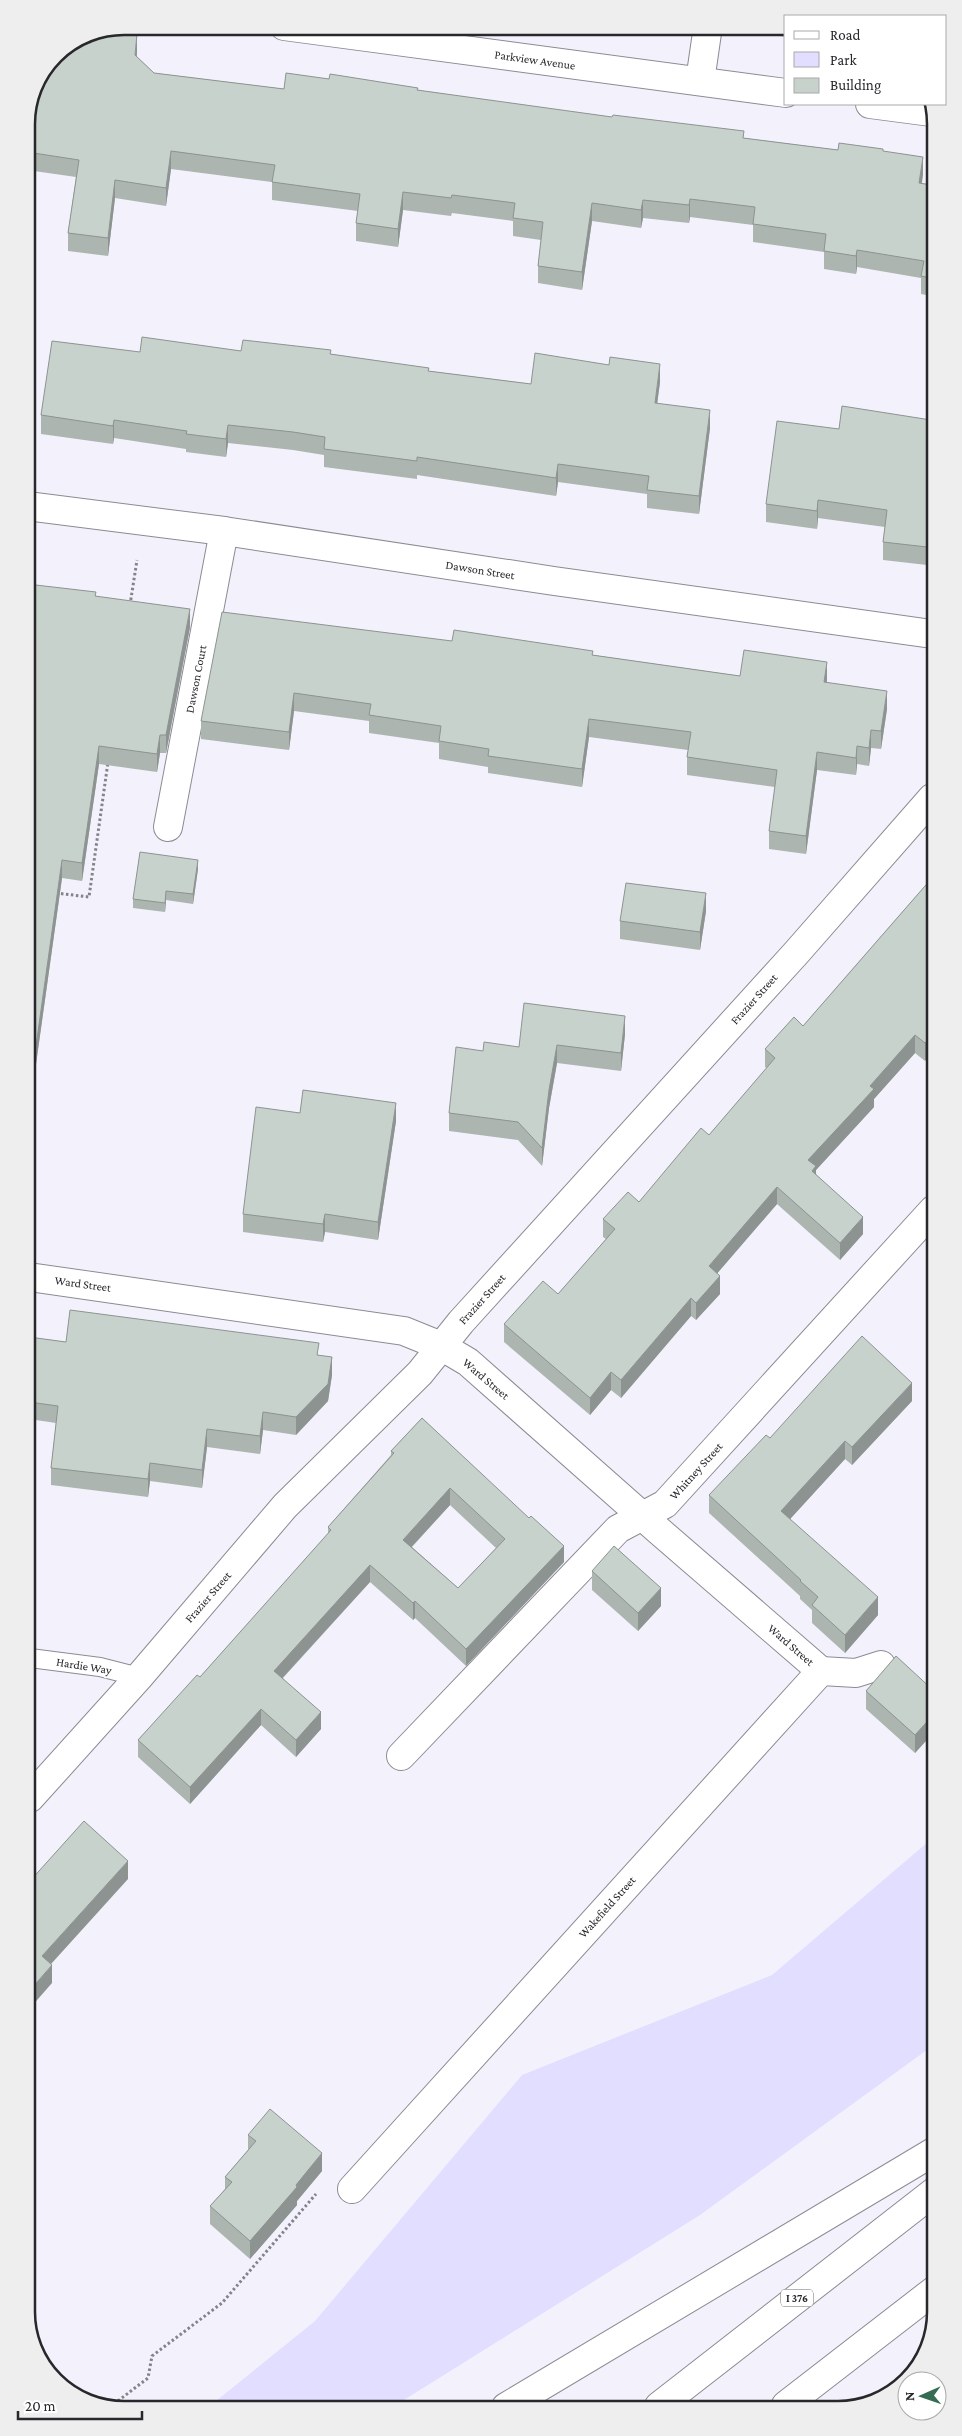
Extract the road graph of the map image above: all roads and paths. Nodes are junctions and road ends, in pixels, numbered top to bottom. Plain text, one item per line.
1 (352, 35) edge
2 (707, 35) edge
3 (700, 81) junction
4 (784, 94) edge
5 (886, 105) edge
6 (926, 111) edge
7 (35, 507) edge
8 (224, 531) junction
9 (137, 560) dead end
10 (130, 608) edge
11 (927, 633) edge
12 (109, 752) edge
13 (927, 804) edge
14 (168, 827) dead end
15 (54, 893) edge
16 (927, 1217) edge
17 (35, 1277) edge
18 (442, 1346) junction
19 (643, 1516) junction
20 (35, 1659) edge
21 (881, 1666) dead end
22 (821, 1671) junction
23 (139, 1677) junction
24 (401, 1756) dead end
25 (35, 1792) edge
26 (927, 2157) edge
27 (352, 2189) dead end
28 (317, 2192) dead end
29 (927, 2197) edge
30 (927, 2296) edge
31 (118, 2401) edge
32 (516, 2401) edge
33 (665, 2401) edge
34 (791, 2401) edge

1 - 3 main road, Parkview Avenue
2 - 3 main road
3 - 4 main road, Parkview Avenue
5 - 6 main road
7 - 8 main road, Dawson Street
8 - 11 main road, Dawson Street
8 - 14 main road, Dawson Court
9 - 10 path
12 - 15 path
13 - 18 main road, Frazier Street
16 - 19 main road, Whitney Street
17 - 18 main road, Ward Street
18 - 19 main road, Ward Street
18 - 23 main road, Frazier Street
19 - 22 main road, Ward Street
19 - 24 main road, Whitney Street
20 - 23 lane, Hardie Way
21 - 22 main road
22 - 27 main road, Wakefield Street
23 - 25 main road, Frazier Street
26 - 32 main road
28 - 31 path
29 - 33 main road, I 376
30 - 34 main road

